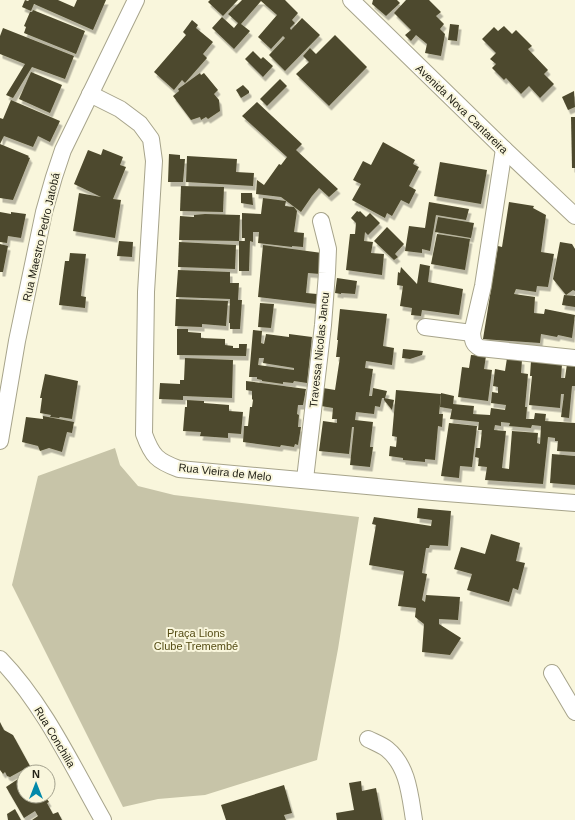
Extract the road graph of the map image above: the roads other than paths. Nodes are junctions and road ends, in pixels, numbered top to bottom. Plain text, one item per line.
1 (136, 0) edge
2 (351, 0) edge
3 (90, 94) junction
4 (504, 149) junction
5 (558, 201) junction
6 (575, 201) edge
7 (575, 216) edge
8 (321, 221) dead end
9 (425, 327) dead end
10 (472, 334) junction
11 (575, 358) edge
12 (0, 441) edge
13 (305, 479) junction
14 (575, 503) edge
15 (0, 659) edge
16 (552, 673) dead end
17 (575, 712) edge
18 (368, 739) dead end
19 (103, 820) edge
20 (414, 820) edge

1 - 3 street, Rua Maestro Pedro Jatobá
2 - 4 street, Avenida Nova Cantareira
3 - 12 street, Rua Maestro Pedro Jatobá
3 - 13 street, Rua Vieira de Melo
4 - 5 street, Avenida Nova Cantareira
4 - 10 street
5 - 6 street
5 - 7 street, Avenida Nova Cantareira
8 - 13 street, Travessa Nicolas Jancu
9 - 10 street
10 - 11 street
13 - 14 street, Rua Vieira de Melo
15 - 19 street, Rua Conchilia
16 - 17 street
18 - 20 street

